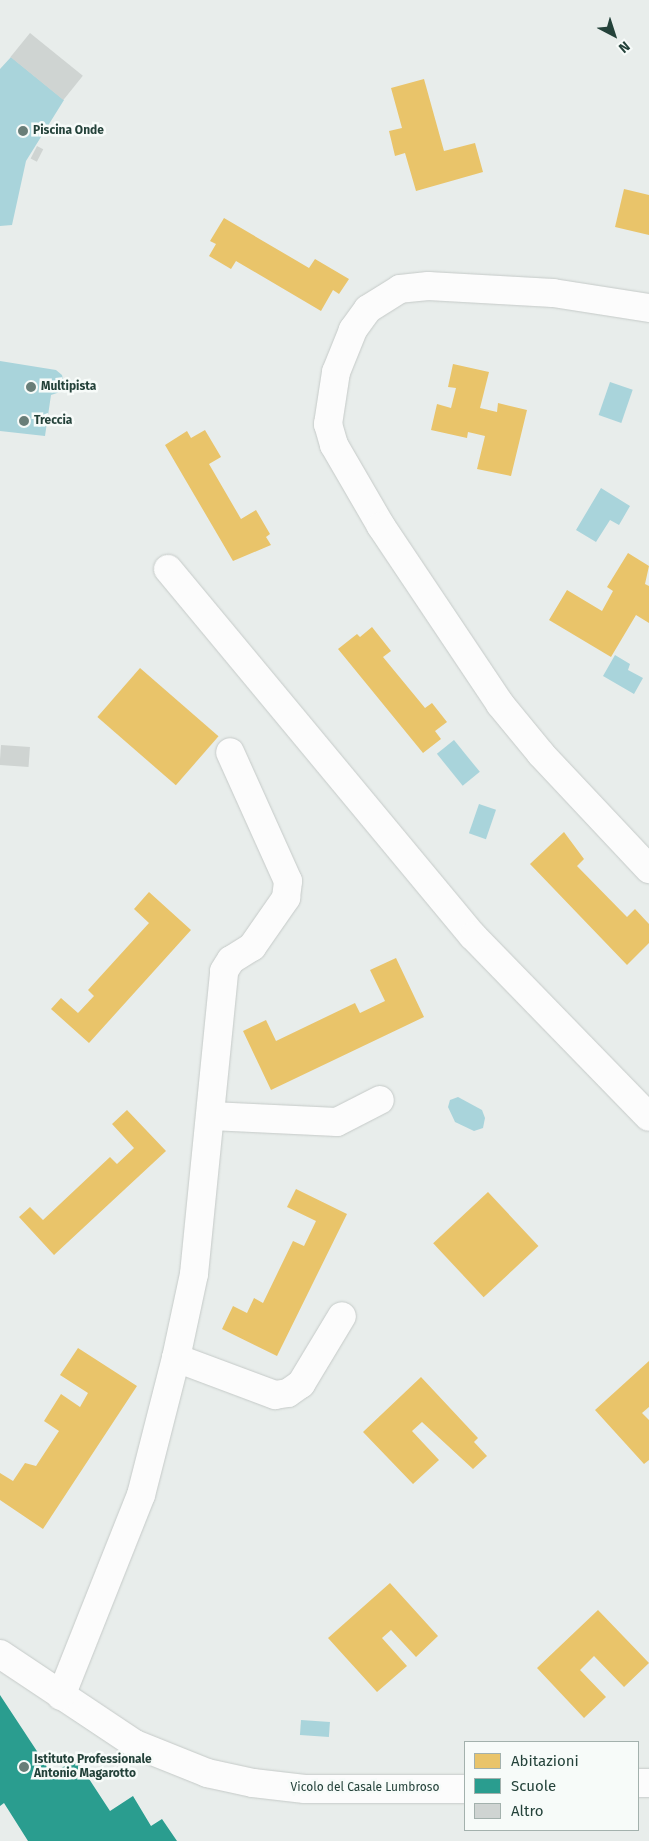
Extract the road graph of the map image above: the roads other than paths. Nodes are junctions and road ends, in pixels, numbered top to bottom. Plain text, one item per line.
1 (649, 308) edge
2 (168, 569) dead end
3 (230, 752) dead end
4 (649, 869) edge
5 (380, 1100) dead end
6 (211, 1116) junction
7 (649, 1117) edge
8 (342, 1316) dead end
9 (176, 1358) junction
10 (0, 1654) edge
11 (61, 1696) junction
12 (464, 1789) edge

1 - 4 street
2 - 7 street
3 - 6 street
5 - 6 street
6 - 9 street
8 - 9 street
9 - 11 street
10 - 11 street, Vicolo del Casale Lumbroso
11 - 12 street, Vicolo del Casale Lumbroso

